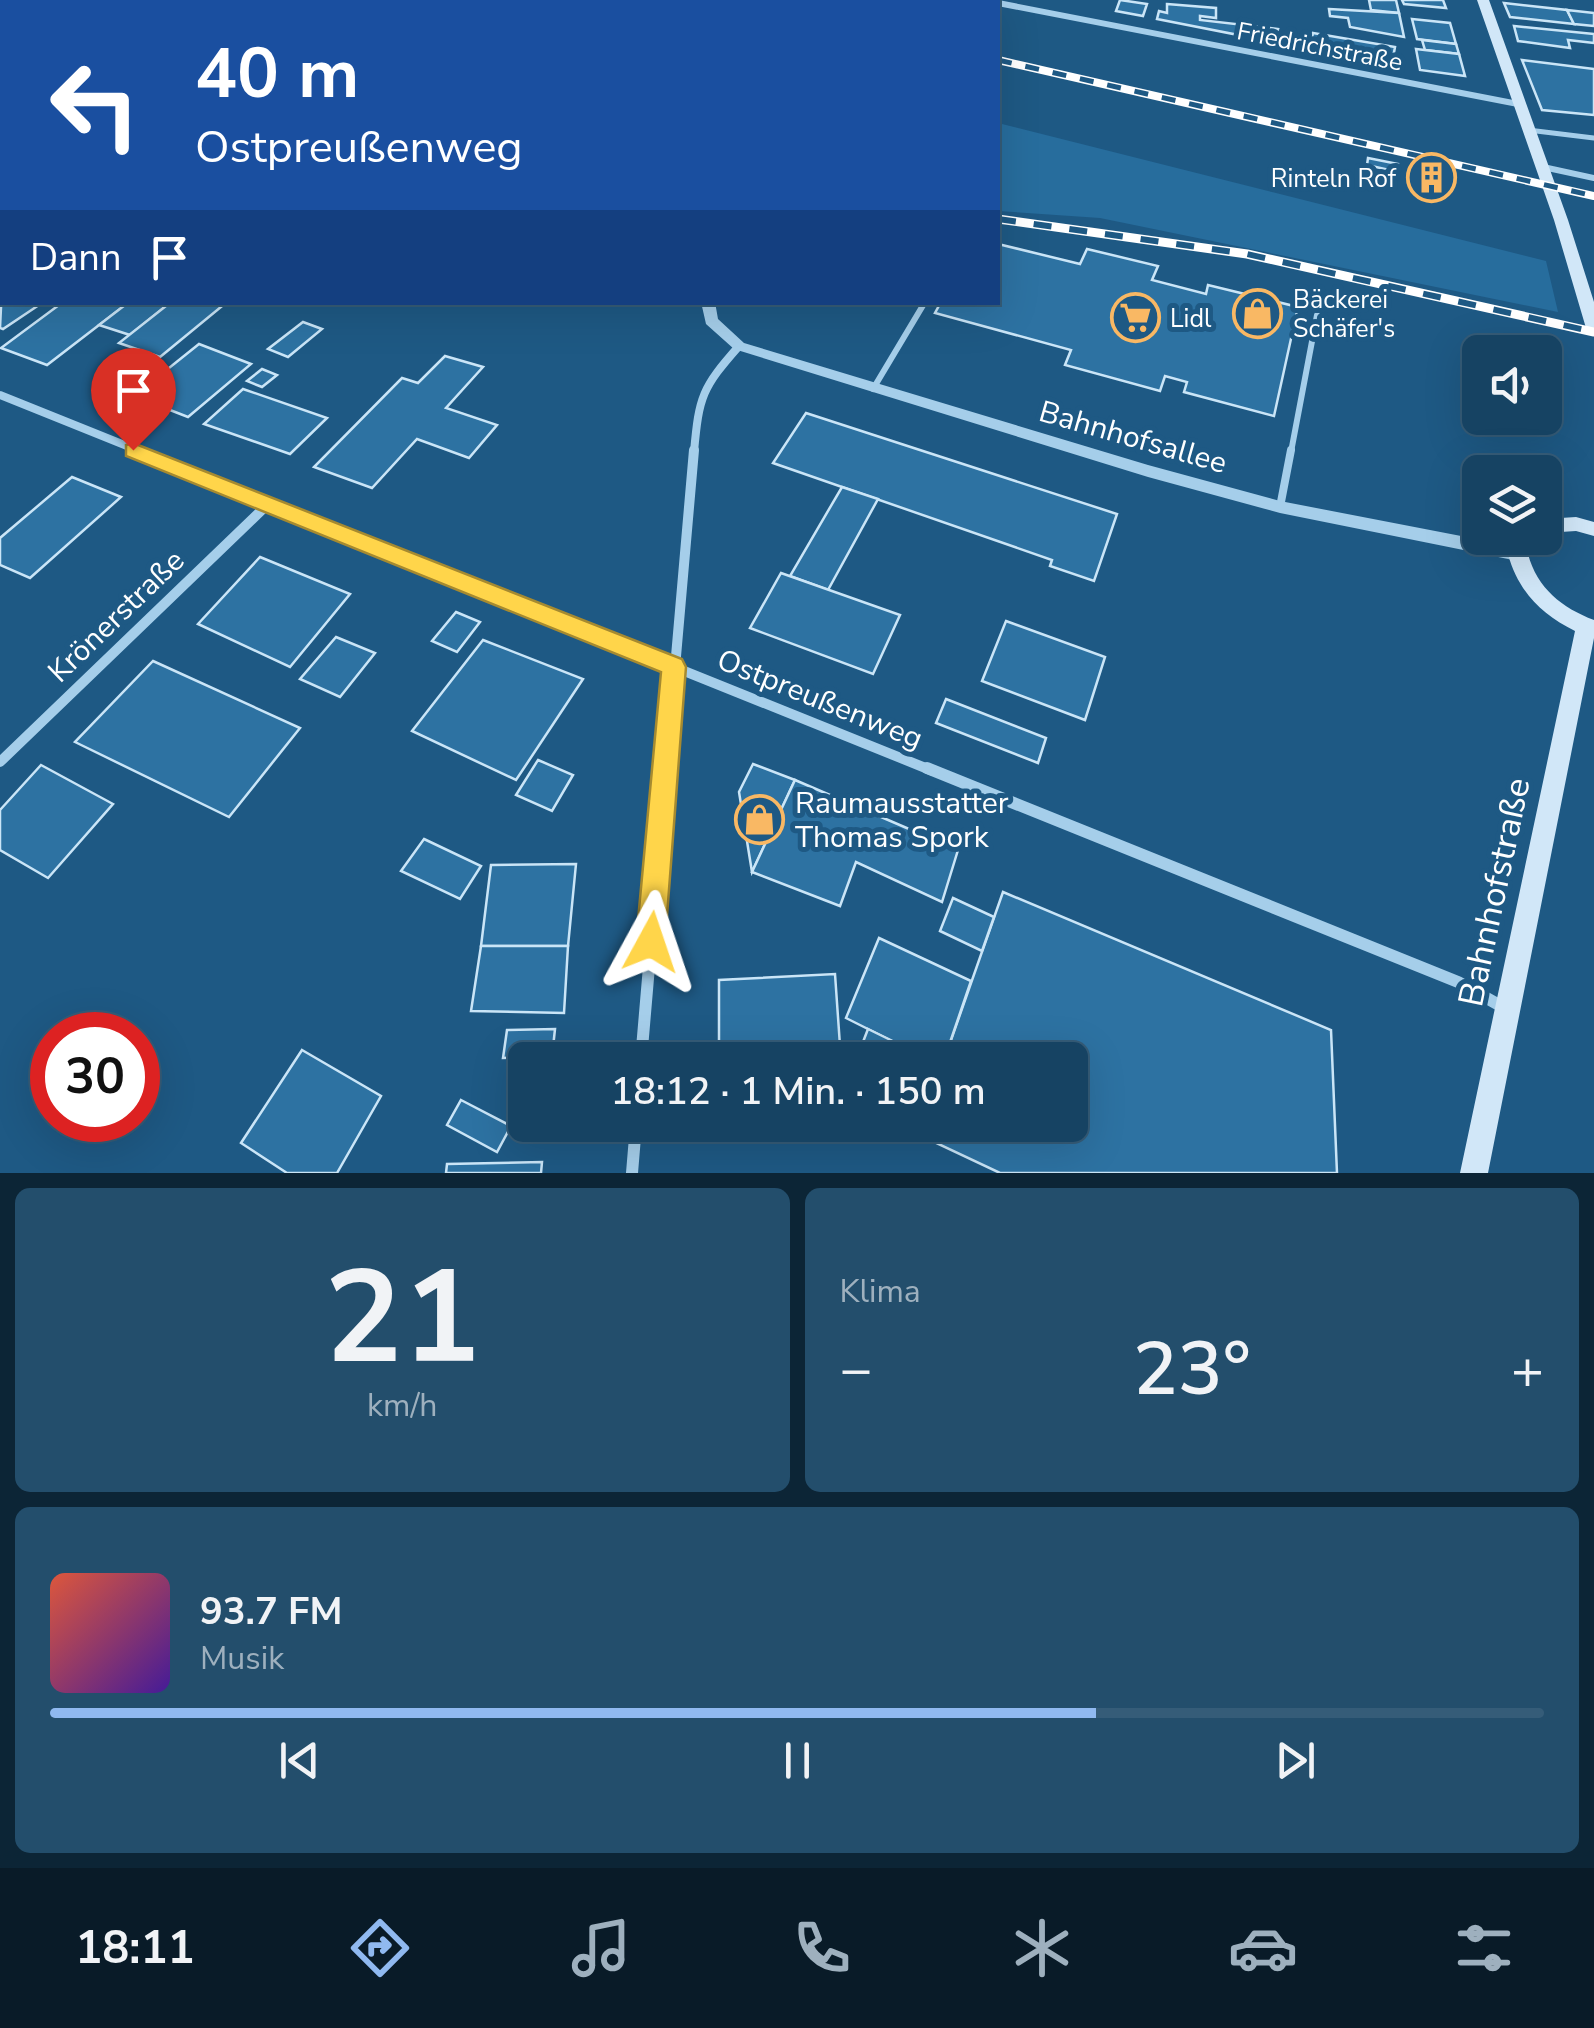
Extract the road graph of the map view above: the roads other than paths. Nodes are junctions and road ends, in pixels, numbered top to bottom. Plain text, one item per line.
1 (1483, 0) edge
2 (1000, 4) edge
3 (1518, 104) junction
4 (1528, 130) junction
5 (1594, 138) edge
6 (1543, 167) junction
7 (1594, 178) edge
8 (708, 305) edge
9 (923, 305) edge
10 (1317, 315) dead end
11 (1594, 328) edge
12 (739, 346) junction
13 (873, 390) junction
14 (0, 395) edge
15 (266, 506) junction
16 (1280, 507) junction
17 (1562, 525) edge
18 (1594, 529) edge
19 (1462, 536) edge
20 (1521, 555) edge
21 (1590, 627) edge
22 (674, 667) junction
23 (0, 762) edge
24 (1508, 1010) junction
25 (643, 1042) edge
26 (635, 1142) edge
27 (632, 1173) edge
28 (1474, 1173) edge

1 - 3 main road
2 - 3 street, Friedrichstraße
3 - 4 main road
4 - 5 lane
4 - 6 main road
6 - 7 street
6 - 11 main road
8 - 12 street
9 - 13 lane
10 - 16 lane
12 - 13 street, Bahnhofsallee
12 - 22 street
13 - 16 street, Bahnhofsallee
14 - 15 street, Ostpreußenweg
15 - 22 street, Ostpreußenweg
15 - 23 street, Krönerstraße
16 - 19 street, Bahnhofsallee
17 - 18 main road
20 - 21 main road
21 - 24 main road, Bahnhofstraße
22 - 24 street, Ostpreußenweg
22 - 25 street
24 - 28 main road, Bahnhofstraße
26 - 27 street

